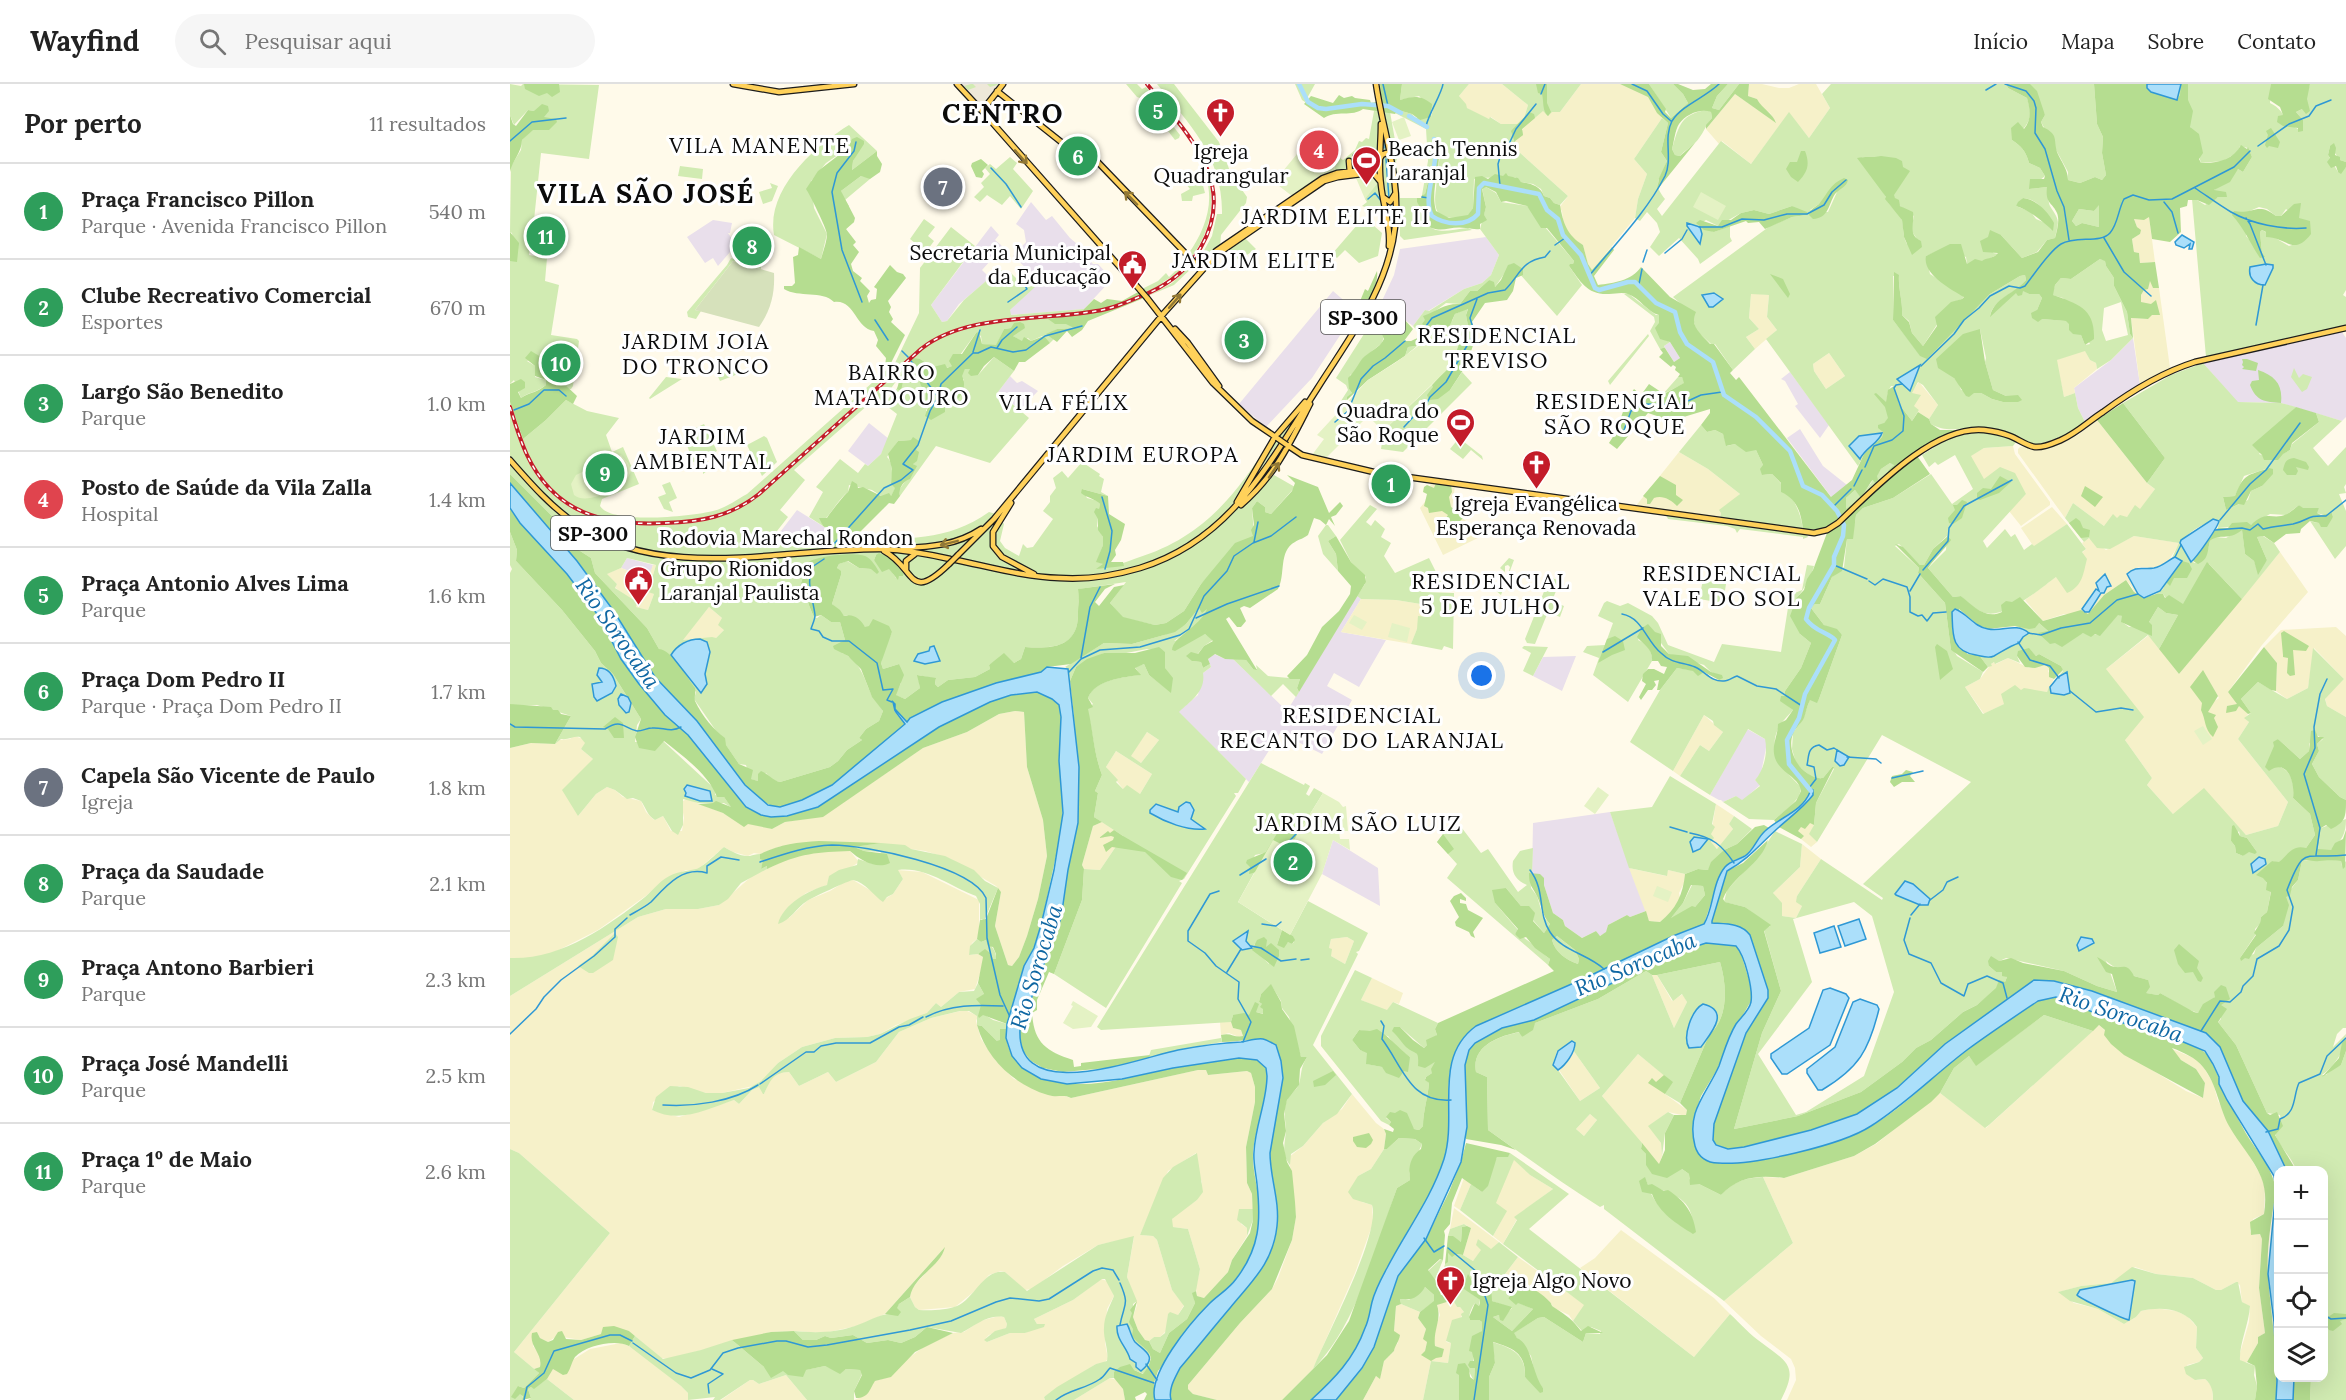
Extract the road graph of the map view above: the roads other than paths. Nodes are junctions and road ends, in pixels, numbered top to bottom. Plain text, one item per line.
1 (733, 84) edge
2 (854, 84) edge
3 (957, 84) edge
4 (1003, 84) edge
5 (1376, 84) edge
6 (997, 91) junction
7 (982, 110) junction
8 (1381, 114) junction
9 (1356, 156) dead end
10 (1390, 156) junction
11 (1379, 162) junction
12 (1369, 169) junction
13 (1348, 173) junction
14 (1380, 182) junction
15 (1395, 193) junction
16 (1383, 197) junction
17 (1387, 261) junction
18 (1198, 267) junction
19 (1164, 318) junction
20 (2346, 328) edge
21 (1319, 385) junction
22 (1276, 438) junction
23 (1288, 446) junction
24 (510, 460) edge
25 (1022, 486) junction
26 (999, 514) junction
27 (1225, 518) junction
28 (882, 549) junction
29 (919, 553) junction
30 (957, 557) junction
31 (949, 561) junction
32 (906, 572) junction
33 (1042, 577) junction

1 - 2 main road
3 - 7 main road
4 - 6 main road
5 - 8 main road, SP-300
6 - 7 main road
18 -> 6 main road, bridge
7 -> 19 main road, bridge
8 - 10 main road, SP-300
8 - 11 main road, SP-300
9 - 12 main road
10 - 11 main road
10 - 15 main road, SP-300
11 - 12 main road
11 - 14 main road, SP-300
12 - 13 main road
13 - 14 main road
13 - 18 main road
14 - 16 main road, SP-300
15 - 16 main road
15 - 17 main road, SP-300
16 - 17 main road, SP-300
17 - 21 main road, SP-300
19 -> 18 main road
19 - 22 main road
19 - 25 main road
20 - 23 main road
21 - 22 main road
21 - 23 main road
21 - 27 main road, SP-300
22 - 23 main road, bridge
22 - 27 main road
27 -> 23 main road
24 - 28 main road, Rodovia Marechal Rondon / SP-300
25 - 26 main road
25 - 33 main road
26 -> 28 main road
26 - 30 main road
27 - 33 main road, SP-300
28 - 29 main road, Rodovia Marechal Rondon / SP-300
28 - 32 main road
29 - 31 main road, Rodovia Marechal Rondon / SP-300
29 - 32 main road
30 - 31 main road, bridge
30 - 33 main road, SP-300
31 - 32 main road

